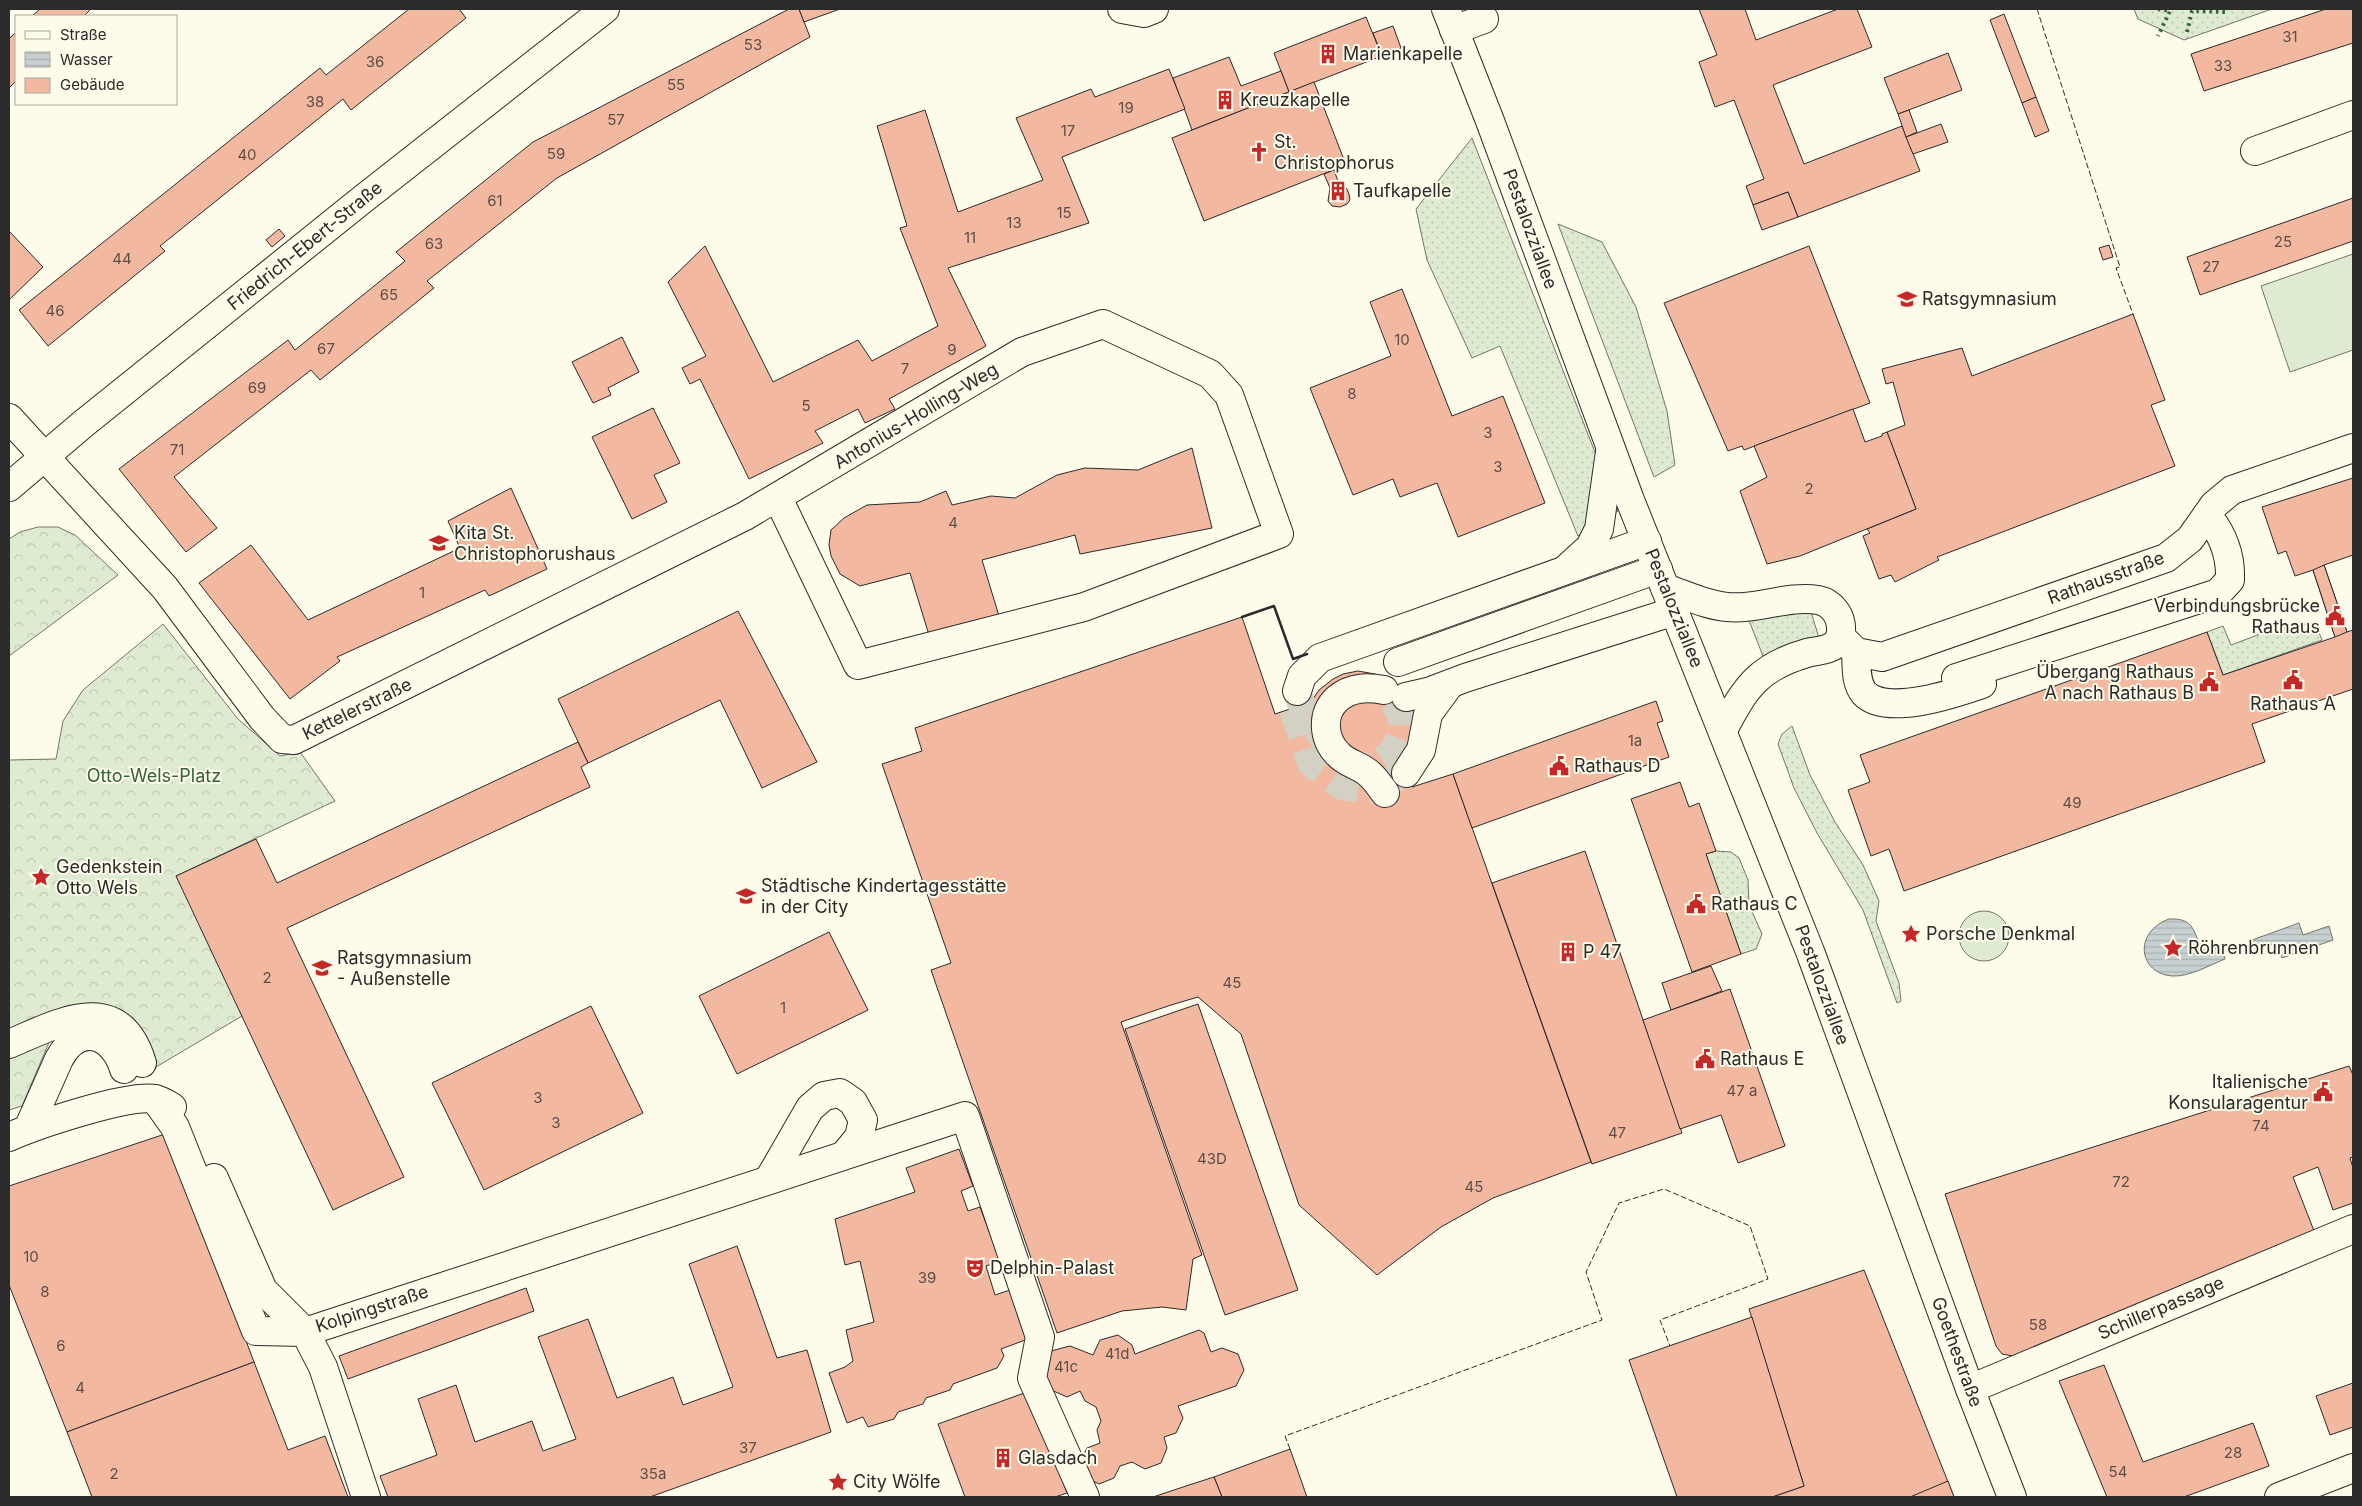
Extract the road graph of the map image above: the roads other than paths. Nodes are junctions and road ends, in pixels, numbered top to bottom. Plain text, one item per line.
1 (605, 9) edge
2 (1122, 9) edge
3 (1154, 9) edge
4 (1484, 19) dead end
5 (1450, 20) edge
6 (2353, 115) edge
7 (2255, 151) dead end
8 (9, 418) edge
9 (1611, 448) junction
10 (2353, 448) edge
11 (45, 456) junction
12 (9, 487) edge
13 (778, 498) junction
14 (2207, 515) junction
15 (735, 521) joint
16 (1647, 541) junction
17 (1564, 572) junction
18 (1666, 589) junction
19 (2111, 643) dead end
20 (1848, 645) junction
21 (1398, 662) dead end
22 (1956, 678) dead end
23 (1450, 684) junction
24 (1297, 691) dead end
25 (1723, 730) junction
26 (1406, 772) tunnel mouth
27 (1385, 793) dead end
28 (9, 1044) edge
29 (18, 1133) edge
30 (846, 1153) junction
31 (769, 1179) junction
32 (1904, 1206) joint
33 (2353, 1229) edge
34 (305, 1332) junction
35 (1970, 1389) junction
36 (2353, 1468) edge
37 (366, 1497) edge
38 (1085, 1497) edge
39 (2012, 1497) edge
40 (2279, 1497) edge

1 - 11 street, Friedrich-Ebert-Straße
2 - 3 street
4 - 5 street
5 - 9 street, Pestalozziallee
6 - 7 street
8 - 11 street, Kettelerstraße
9 - 16 street, Pestalozziallee
9 - 17 street
10 - 14 street, Rathausstraße
11 - 12 street, Friedrich-Ebert-Straße
11 - 15 street, Kettelerstraße
13 - 13 street, Antonius-Holling-Weg
13 - 15 street, Antonius-Holling-Weg
14 - 20 street, Rathausstraße
14 - 22 street
16 - 17 street
16 - 18 street, Pestalozziallee
17 - 24 street
18 - 20 street
18 - 21 street
18 - 23 street
18 - 25 street, Pestalozziallee
19 - 20 street
20 - 25 street
23 - 26 street
23 - 27 street
25 - 32 street, Pestalozziallee
28 - 29 street
29 - 34 street, Kolpingstraße
30 - 31 street, Kolpingstraße
30 - 31 street
30 - 38 street, Kolpingstraße
31 - 34 street, Kolpingstraße
32 - 35 street, Goethestraße
33 - 35 street, Schillerpassage
34 - 37 street
35 - 39 street, Goethestraße
36 - 40 street

